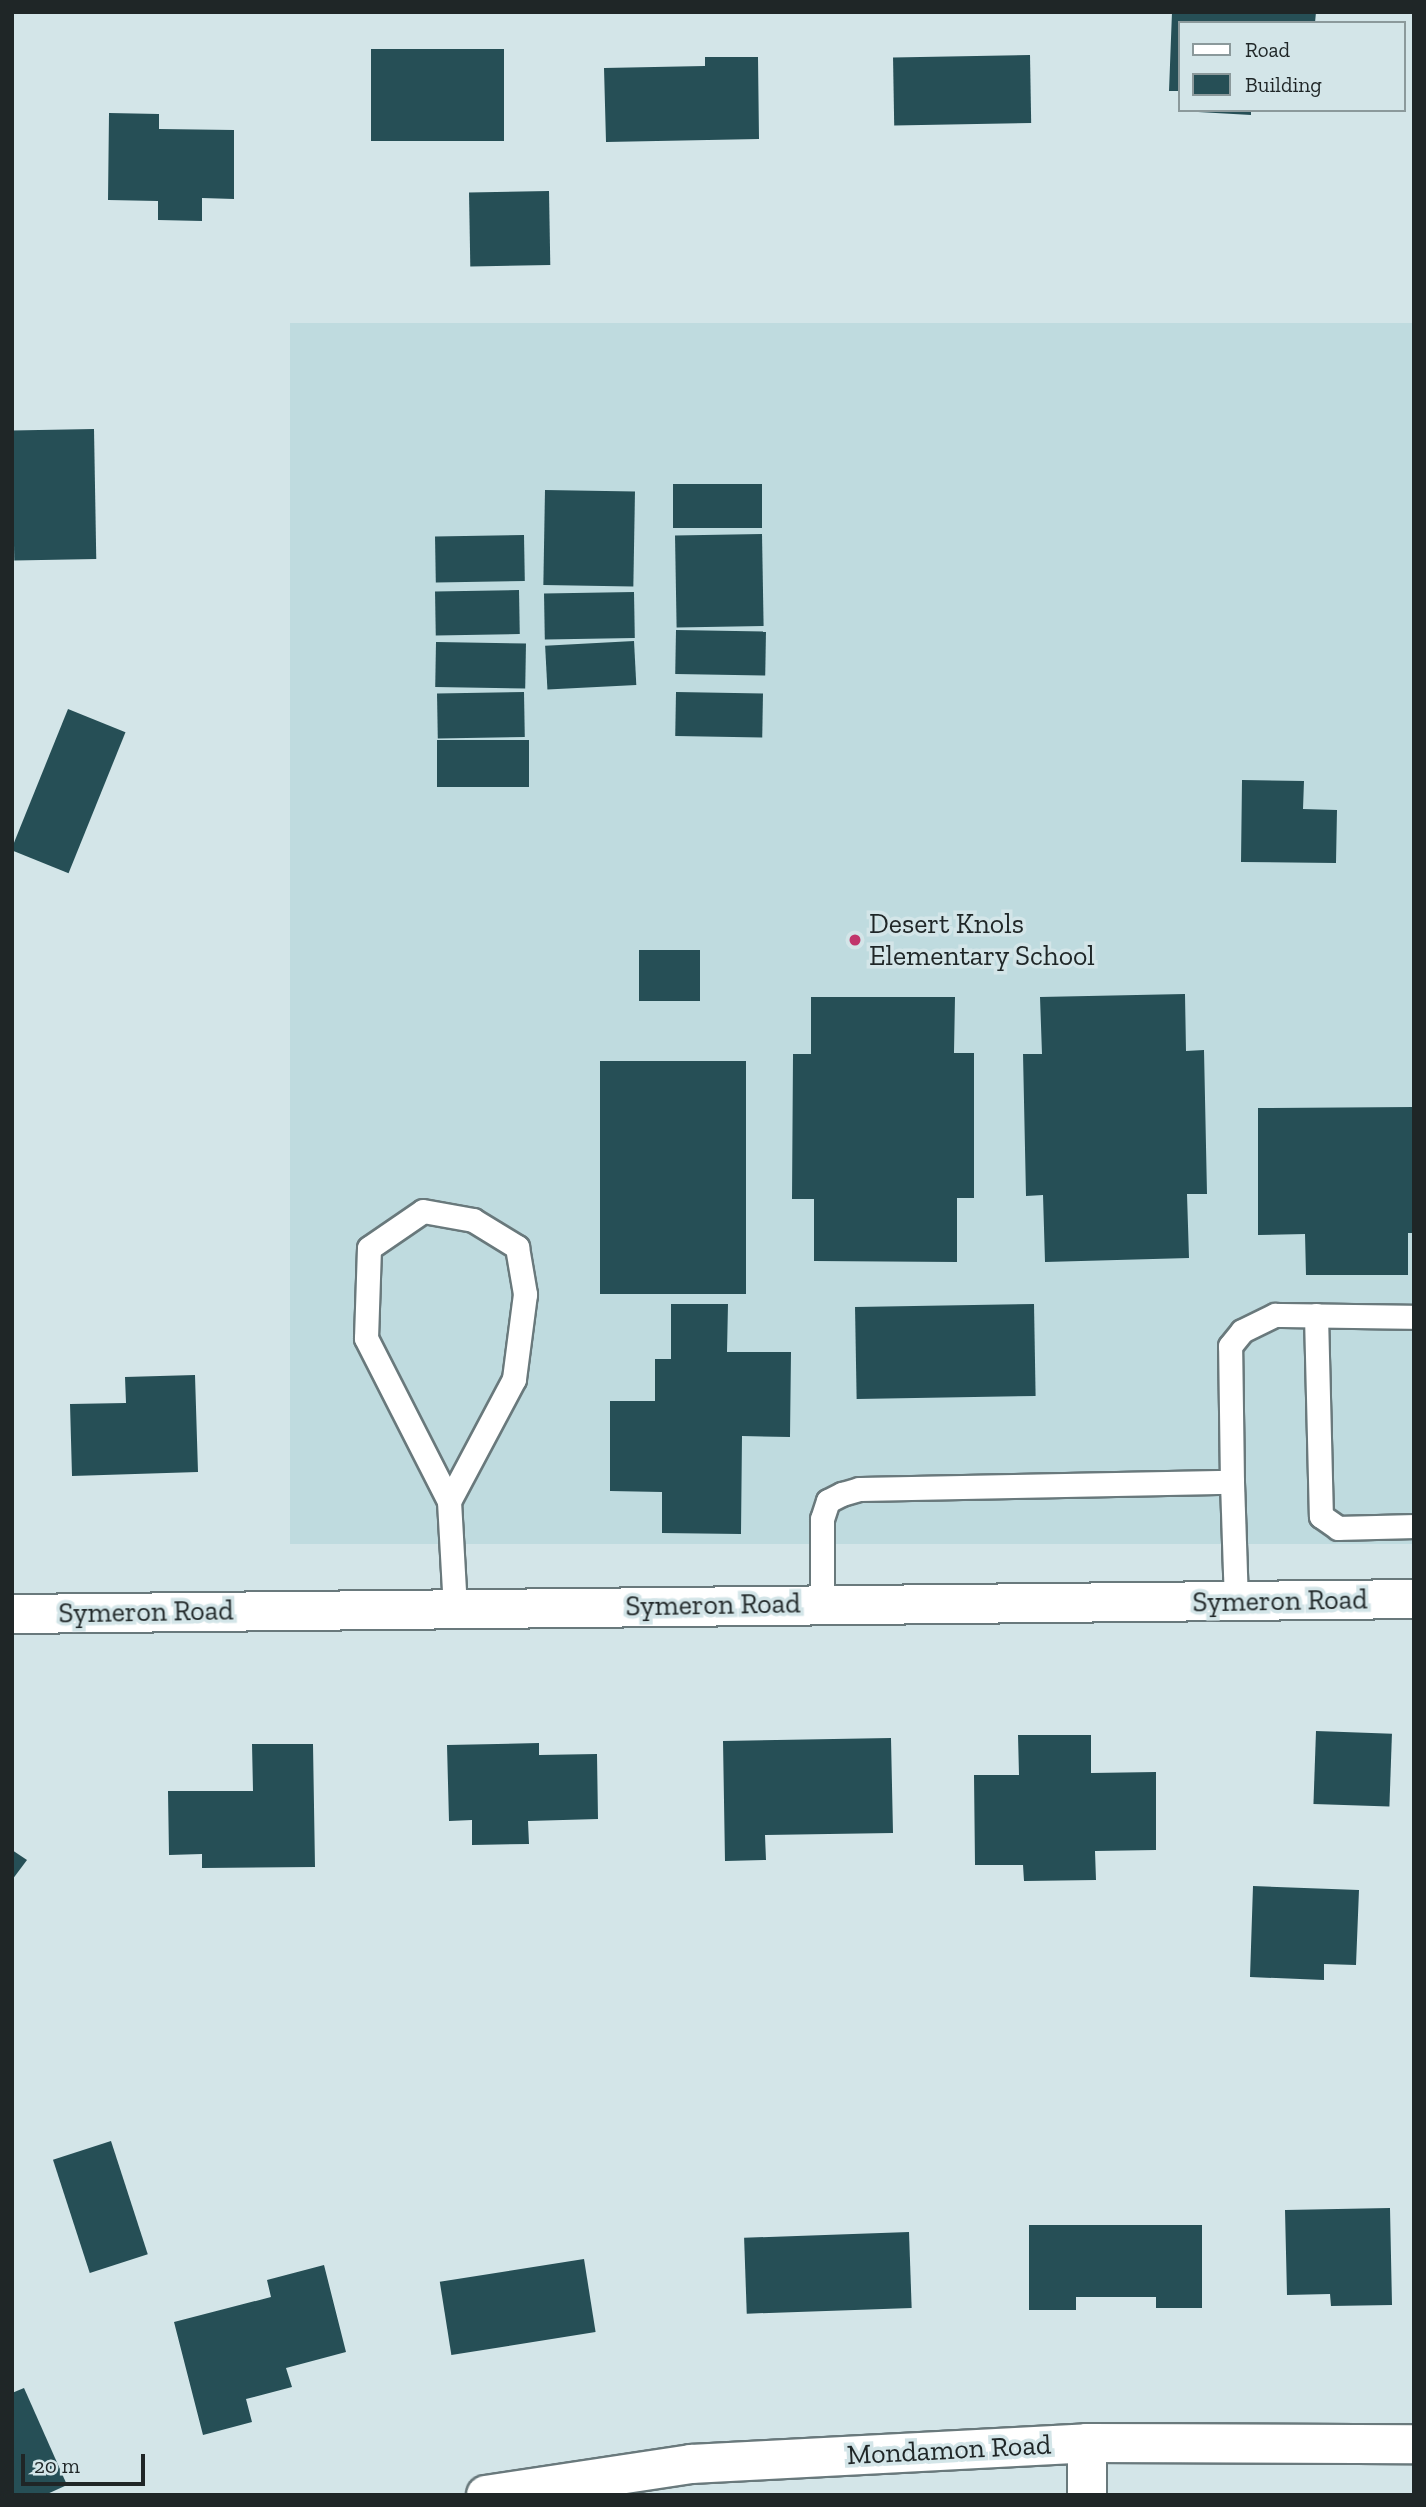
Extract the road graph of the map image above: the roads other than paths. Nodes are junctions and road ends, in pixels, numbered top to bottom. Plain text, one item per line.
1 (1316, 1315) junction
2 (1414, 1317) edge
3 (1232, 1482) junction
4 (449, 1501) junction
5 (1414, 1526) edge
6 (1414, 1599) edge
7 (1236, 1602) junction
8 (822, 1604) junction
9 (455, 1609) junction
10 (12, 1614) edge
11 (1087, 2443) junction
12 (1414, 2444) edge
13 (486, 2495) edge
14 (1087, 2495) edge

1 - 2 lane
1 - 3 lane
1 - 5 lane
3 - 7 lane
3 - 8 lane
4 - 4 lane
4 - 9 lane
6 - 7 street, Symeron Road
7 - 8 street, Symeron Road
8 - 9 street, Symeron Road
9 - 10 street, Symeron Road
11 - 12 street, Mondamon Road
11 - 13 street, Mondamon Road
11 - 14 street

